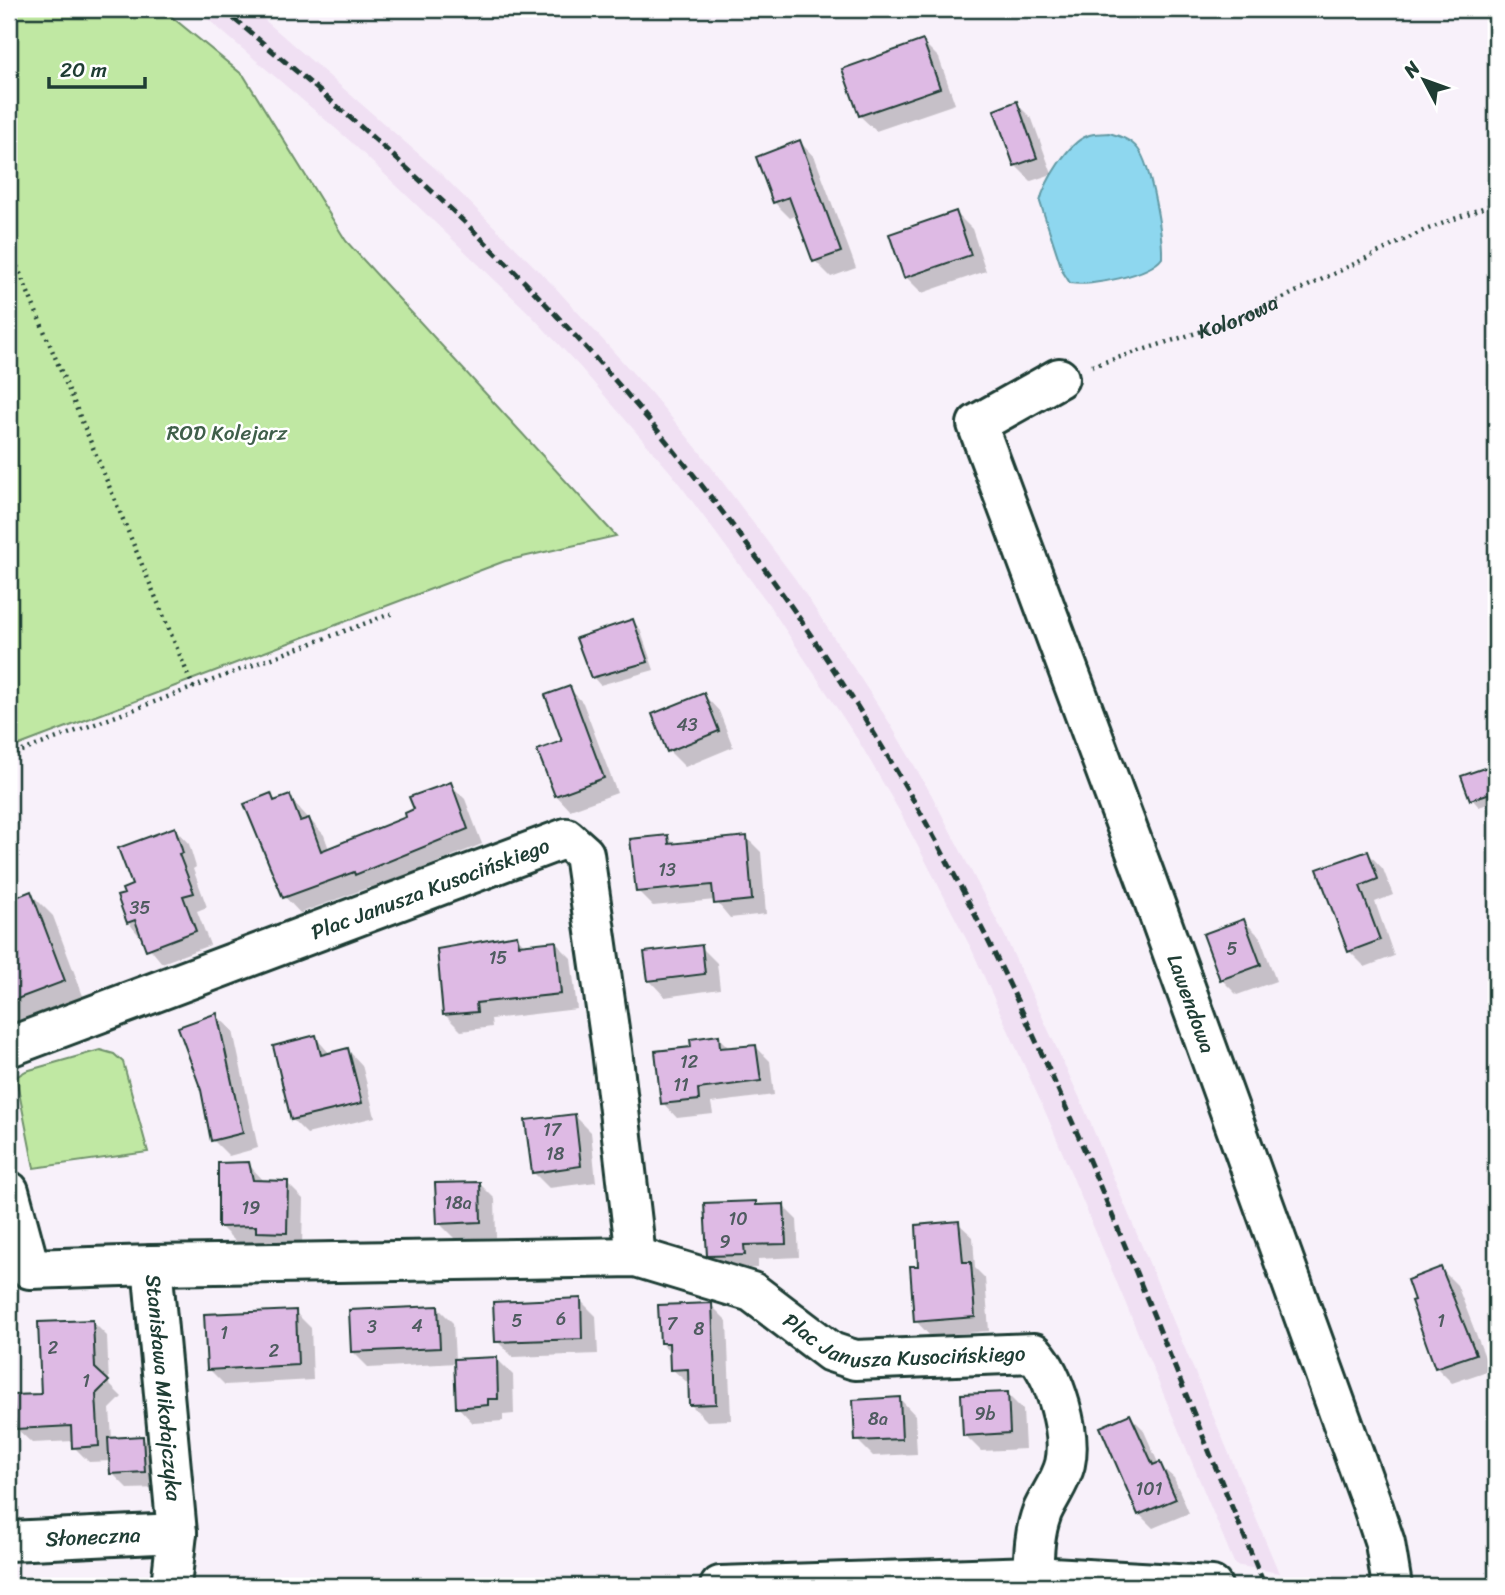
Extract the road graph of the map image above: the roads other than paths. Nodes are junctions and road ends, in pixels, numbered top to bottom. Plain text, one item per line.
1 (1059, 378) road end
2 (9, 1047) edge
3 (9, 1191) edge
4 (636, 1257) junction
5 (152, 1265) junction
6 (177, 1532) junction
7 (9, 1541) edge
8 (1033, 1581) edge
9 (171, 1586) edge
10 (720, 1586) edge
11 (1212, 1586) edge
12 (1392, 1586) edge

1 - 12 street, Lawendowa
2 - 4 street, Plac Janusza Kusocińskiego
3 - 5 street, Stanisława Mikołajczyka
4 - 5 street, Plac Janusza Kusocińskiego
4 - 8 street, Plac Janusza Kusocińskiego
5 - 6 street, Stanisława Mikołajczyka
6 - 7 street, Słoneczna
6 - 9 street, Stanisława Mikołajczyka
8 - 10 street
8 - 11 street

